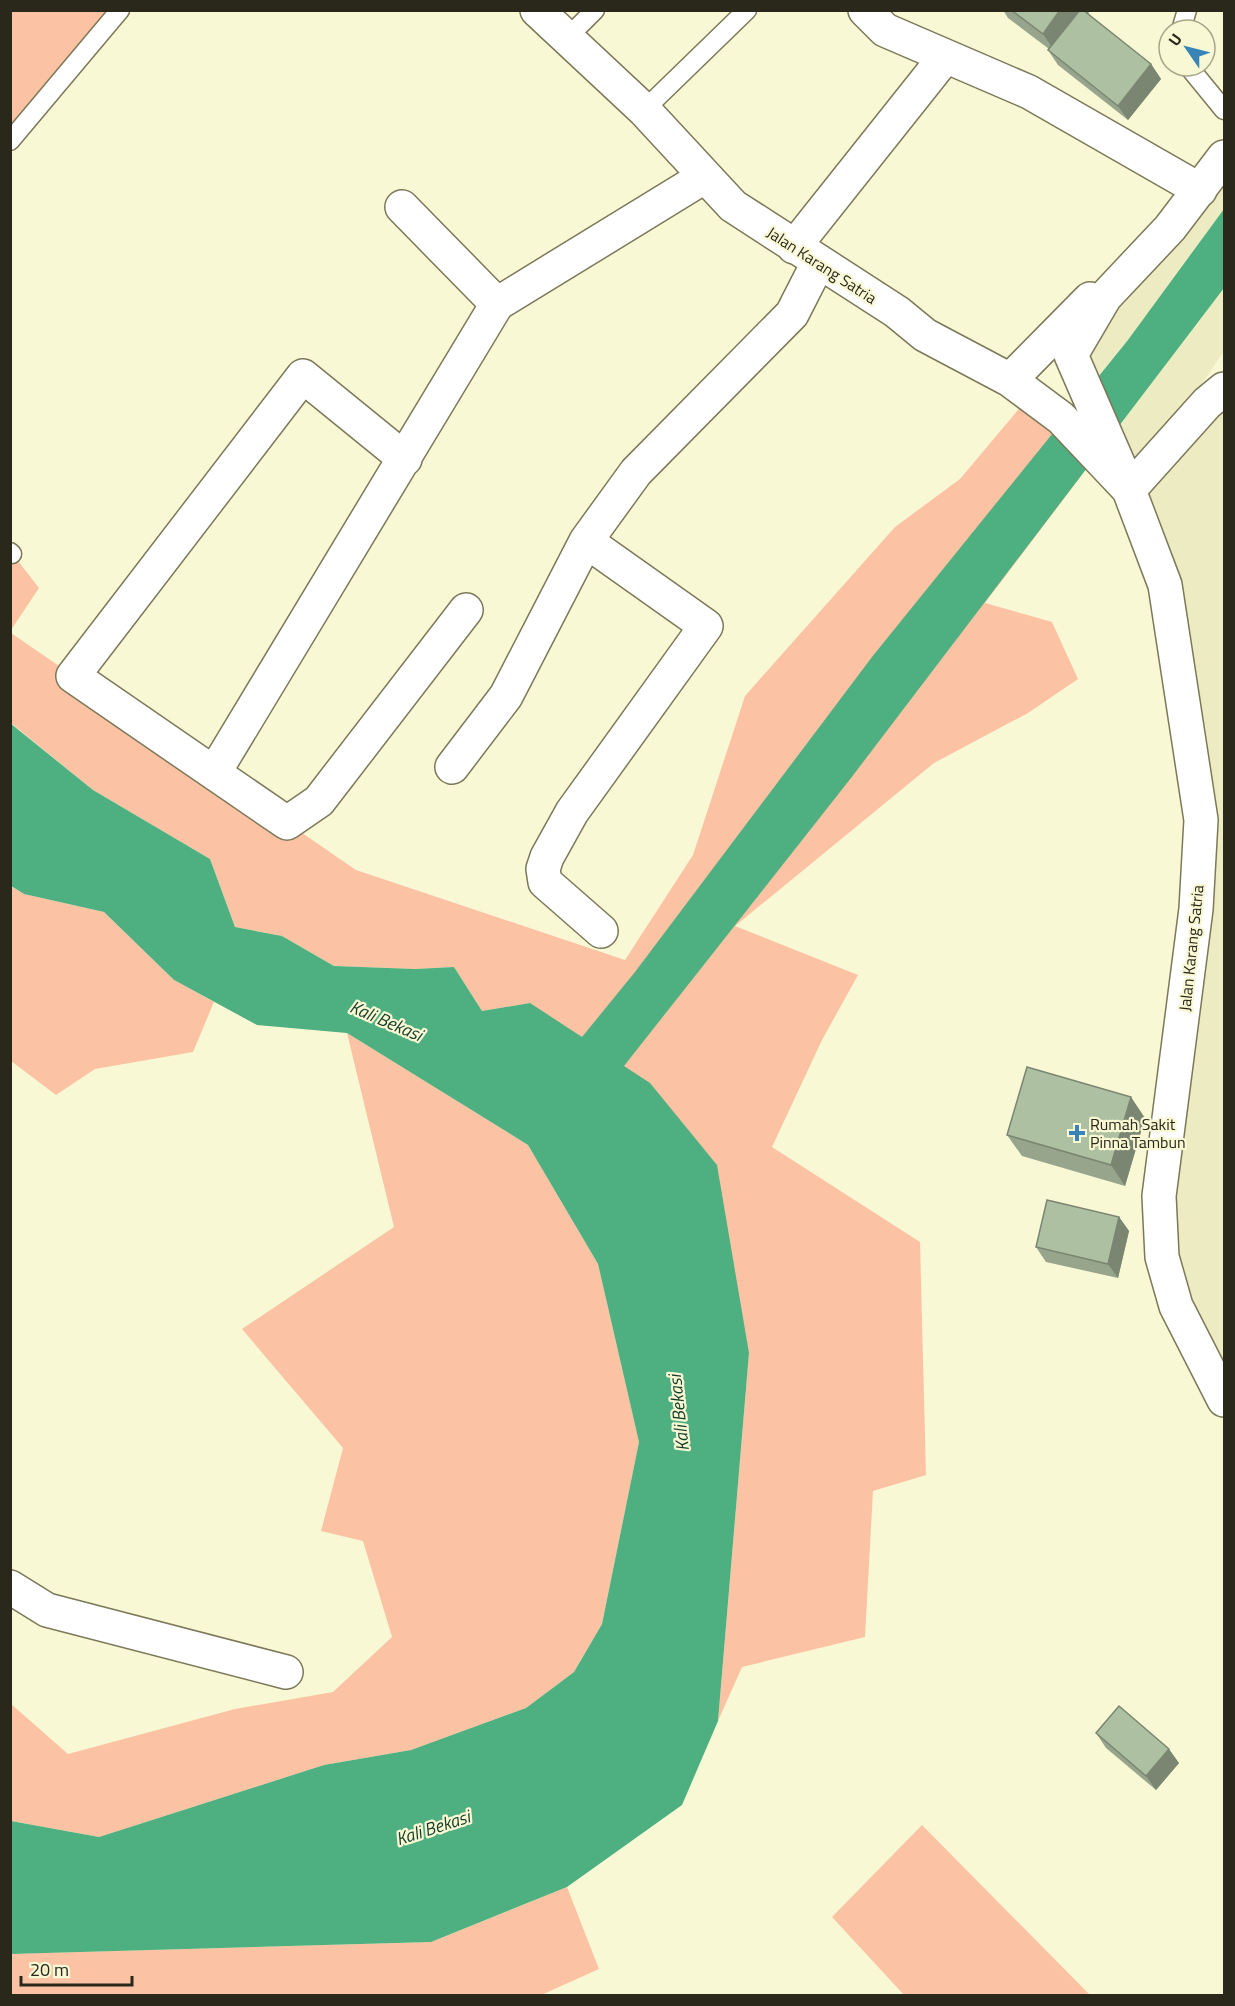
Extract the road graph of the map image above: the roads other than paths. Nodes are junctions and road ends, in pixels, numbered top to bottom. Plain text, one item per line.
1 (120, 10) edge
2 (537, 10) edge
3 (595, 10) edge
4 (747, 10) edge
5 (865, 10) edge
6 (568, 37) junction
7 (945, 57) junction
8 (1198, 78) edge
9 (644, 110) junction
10 (1224, 110) edge
11 (10, 141) edge
12 (1224, 157) edge
13 (705, 177) junction
14 (1200, 190) junction
15 (402, 207) dead end
16 (806, 255) junction
17 (497, 304) junction
18 (1010, 380) junction
19 (1224, 389) edge
20 (405, 459) junction
21 (1130, 490) junction
22 (586, 541) junction
23 (466, 610) dead end
24 (452, 767) dead end
25 (214, 773) junction
26 (601, 931) dead end
27 (1224, 1400) edge
28 (10, 1587) edge
29 (286, 1672) dead end

1 - 11 lane
2 - 6 street, Jalan Karang Satria
3 - 6 lane
4 - 9 lane
5 - 7 street
6 - 9 street, Jalan Karang Satria
7 - 14 street
7 - 16 street
8 - 10 lane
9 - 13 street, Jalan Karang Satria
12 - 14 street
13 - 16 street, Jalan Karang Satria
13 - 17 street
14 - 18 street
14 - 21 street
15 - 17 street
16 - 18 street, Jalan Karang Satria
16 - 22 street
17 - 20 street
18 - 21 street, Jalan Karang Satria
19 - 21 street
20 - 25 street
20 - 25 street
21 - 27 street, Jalan Karang Satria
22 - 24 street
22 - 26 street
23 - 25 street
28 - 29 street

